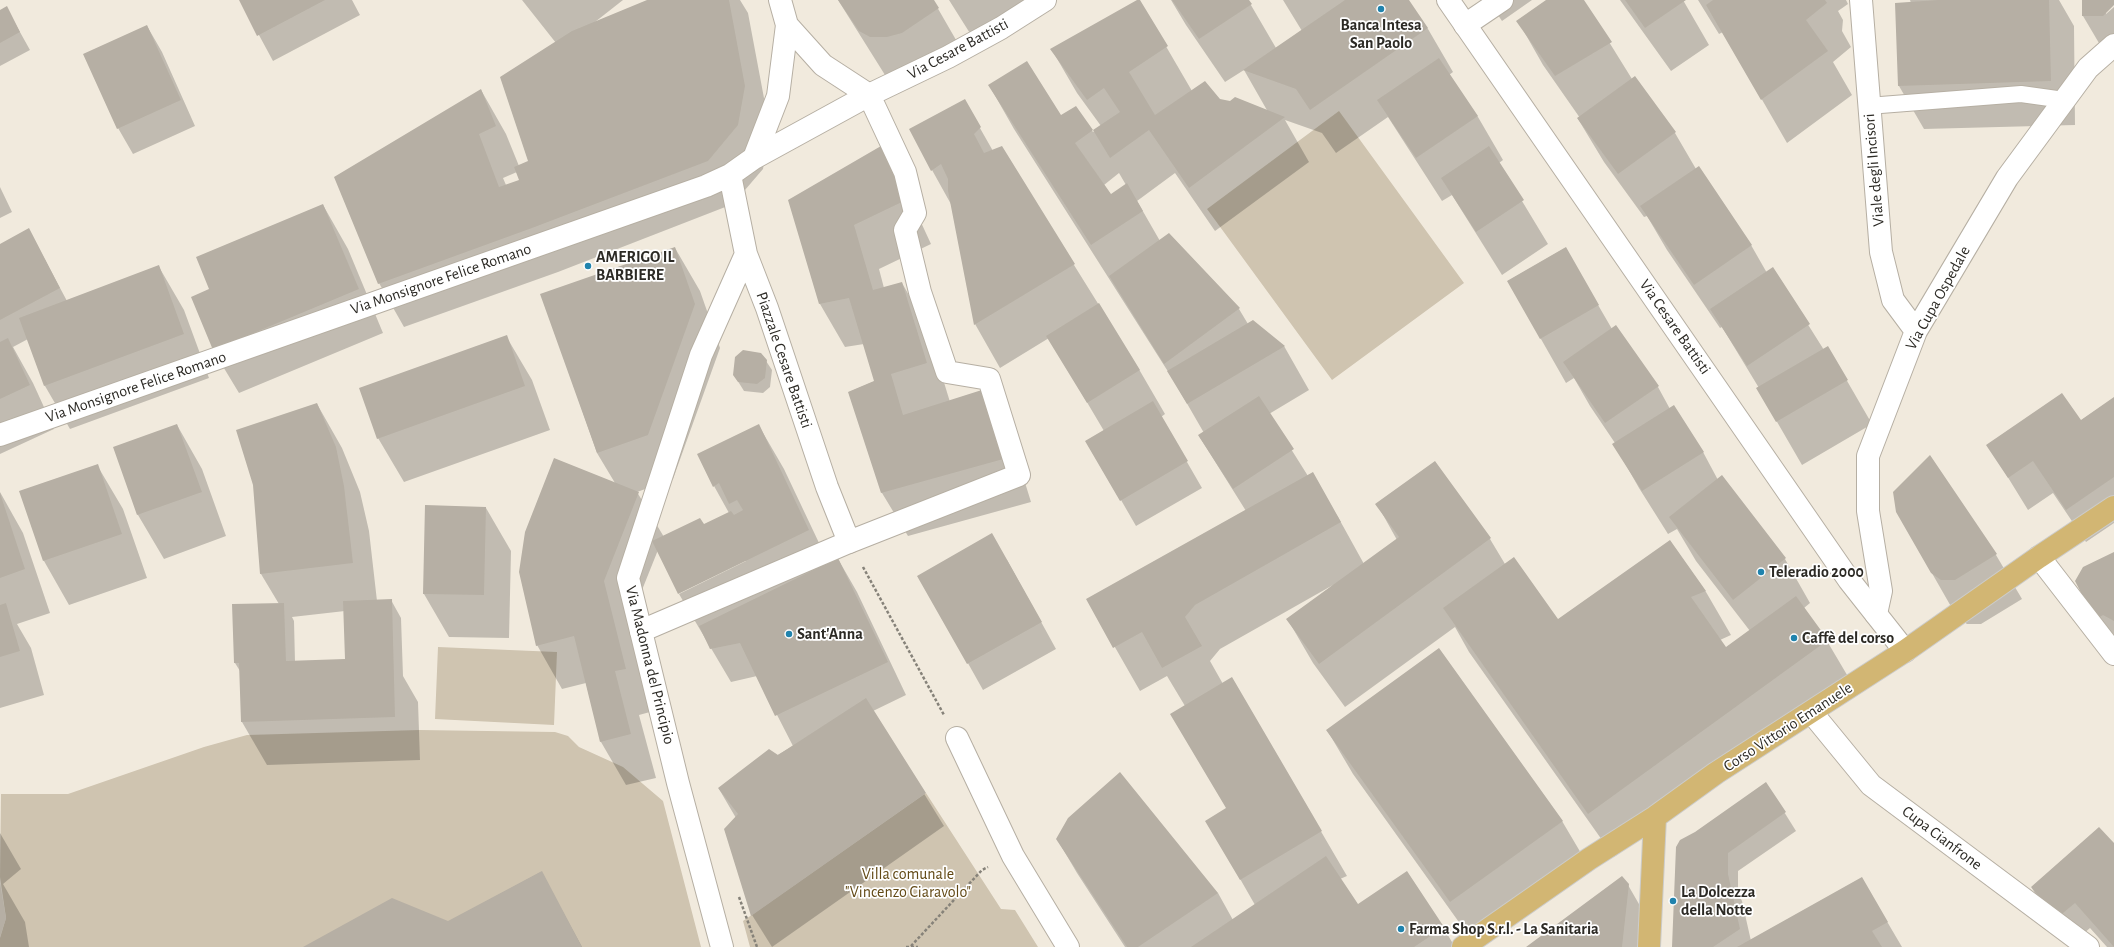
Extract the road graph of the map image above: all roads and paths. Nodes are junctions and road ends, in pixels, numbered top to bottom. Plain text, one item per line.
1 (780, 0) edge
2 (1044, 0) edge
3 (1448, 0) edge
4 (1502, 0) edge
5 (1860, 0) edge
6 (787, 25) junction
7 (1465, 25) junction
8 (2114, 46) edge
9 (869, 95) junction
10 (2064, 100) junction
11 (1868, 106) junction
12 (754, 158) junction
13 (730, 175) junction
14 (746, 254) junction
15 (1916, 332) junction
16 (0, 435) edge
17 (2114, 507) edge
18 (849, 542) junction
19 (2039, 557) junction
20 (1876, 614) junction
21 (642, 631) junction
22 (1905, 651) junction
23 (2114, 654) edge
24 (1812, 713) junction
25 (957, 738) joint
26 (1655, 817) junction
27 (1013, 856) junction
28 (747, 918) dead end
29 (911, 946) junction
30 (722, 947) edge
31 (757, 947) edge
32 (906, 947) edge
33 (918, 947) edge
34 (1068, 947) edge
35 (1463, 947) edge
36 (1649, 947) edge
37 (2088, 947) edge

1 - 6 street
2 - 9 street, Via Cesare Battisti
3 - 7 street, Via Cesare Battisti
4 - 7 street
5 - 11 street, Viale degli Incisori
6 - 9 street
6 - 12 street
7 - 20 street, Via Cesare Battisti
8 - 10 street, Via Cupa Ospedale
9 - 12 street, Via Monsignore Felice Romano
9 - 18 street
10 - 11 lane
10 - 15 street, Via Cupa Ospedale
11 - 15 street, Viale degli Incisori
12 - 13 street, Via Monsignore Felice Romano
13 - 14 street, Piazzale Cesare Battisti
13 - 16 street, Via Monsignore Felice Romano
14 - 18 street, Piazzale Cesare Battisti
14 - 21 street, Via Madonna del Principio
15 - 20 street, Via Cupa Ospedale
17 - 19 main road, Corso Vittorio Emanuele
18 - 21 street
18 - 25 path
19 - 22 main road, Corso Vittorio Emanuele
19 - 23 street
20 - 22 street, Via Cesare Battisti
21 - 30 street, Via Madonna del Principio
22 - 24 main road, Corso Vittorio Emanuele
24 - 26 main road, Corso Vittorio Emanuele
24 - 37 street, Cupa Cianfrone
25 - 27 street
26 - 35 main road, Corso Vittorio Emanuele
26 - 36 main road
27 - 29 path
27 - 34 street
28 - 31 path
29 - 32 path
29 - 33 path

